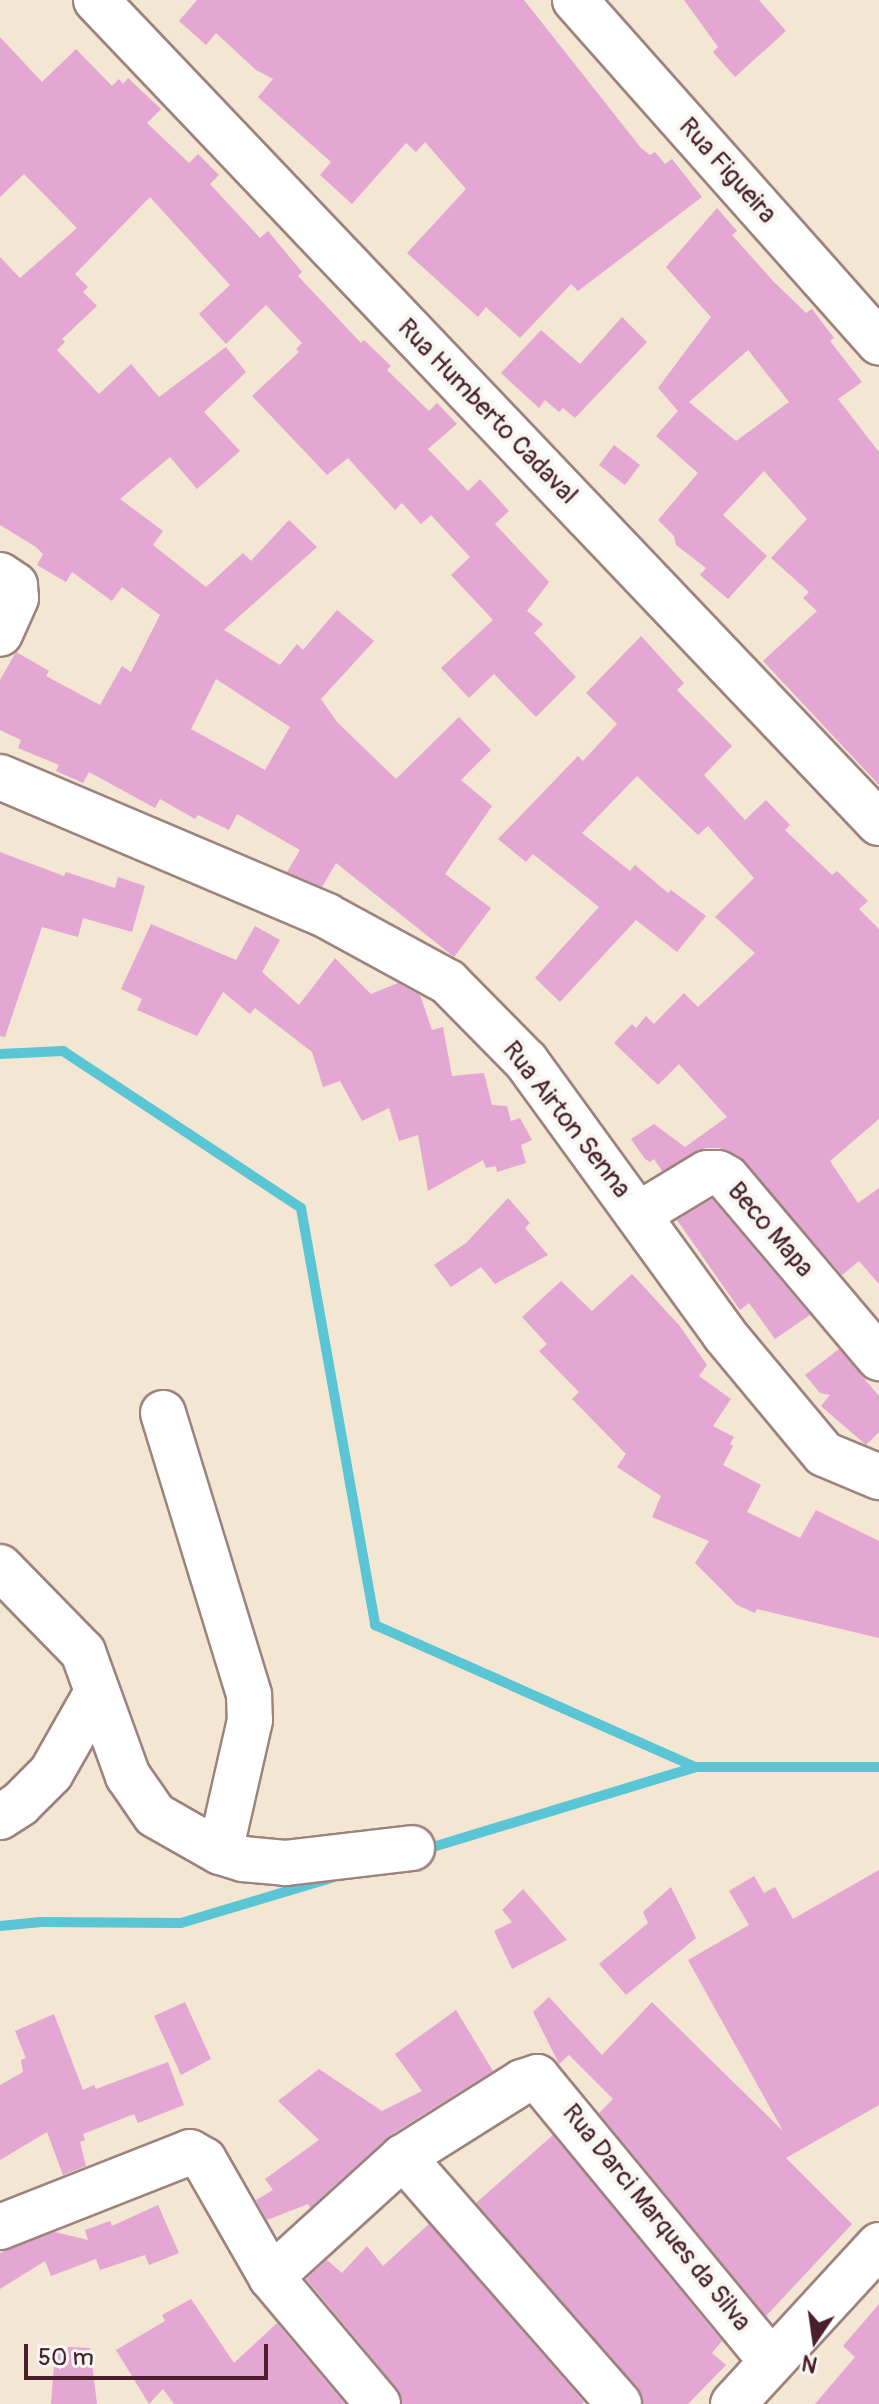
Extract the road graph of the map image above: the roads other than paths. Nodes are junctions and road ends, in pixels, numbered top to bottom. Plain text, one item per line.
1 (96, 0) edge
2 (575, 0) edge
3 (879, 342) edge
4 (0, 575) edge
5 (0, 634) edge
6 (0, 777) edge
7 (879, 823) edge
8 (639, 1214) junction
9 (879, 1358) edge
10 (163, 1413) dead end
11 (879, 1477) edge
12 (0, 1567) edge
13 (97, 1692) junction
14 (0, 1817) edge
15 (412, 1848) dead end
16 (220, 1852) junction
17 (403, 2157) junction
18 (0, 2227) edge
19 (879, 2245) edge
20 (271, 2277) junction
21 (772, 2362) junction
22 (378, 2404) edge
23 (619, 2404) edge
24 (733, 2404) edge

1 - 7 street, Rua Humberto Cadaval
2 - 3 street, Rua Figueira
4 - 5 street
6 - 8 street, Rua Airton Senna
8 - 9 street, Beco Mapa
8 - 11 street, Rua Airton Senna
10 - 16 street
12 - 13 street
13 - 14 street
13 - 16 street
15 - 16 street
17 - 20 street
17 - 21 street, Rua Darci Marques da Silva
17 - 23 street
18 - 20 street
19 - 21 street
20 - 22 street
21 - 24 street

